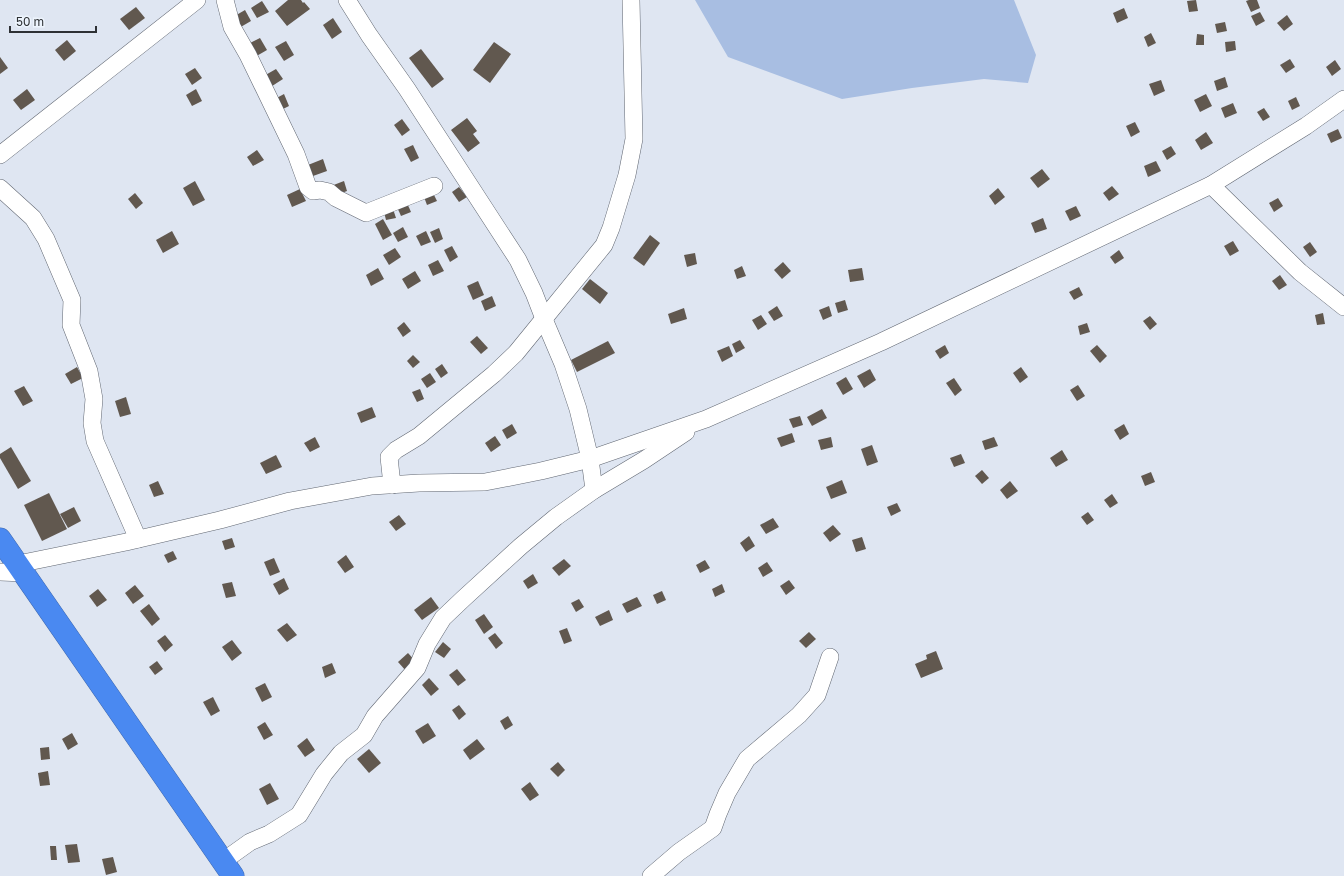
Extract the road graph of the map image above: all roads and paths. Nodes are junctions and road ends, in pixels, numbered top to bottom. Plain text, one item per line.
1 (197, 0) edge
2 (225, 0) edge
3 (347, 0) edge
4 (631, 0) edge
5 (1344, 99) edge
6 (0, 155) edge
7 (1210, 185) junction
8 (434, 186) dead end
9 (0, 188) edge
10 (1344, 307) edge
11 (544, 318) junction
12 (706, 419) junction
13 (590, 459) junction
14 (392, 485) junction
15 (594, 490) junction
16 (0, 539) edge
17 (138, 539) junction
18 (14, 570) edge
19 (830, 657) dead end
20 (227, 871) edge
21 (651, 876) edge

1 - 6 street
2 - 8 street
3 - 11 street
4 - 11 street
5 - 7 street
7 - 10 street
7 - 12 street
9 - 17 street
11 - 13 street
11 - 14 street
12 - 13 street
12 - 15 street
13 - 14 street
13 - 15 street
14 - 17 street
15 - 20 street
16 - 18 highway
17 - 18 street
18 - 20 highway
19 - 21 street

